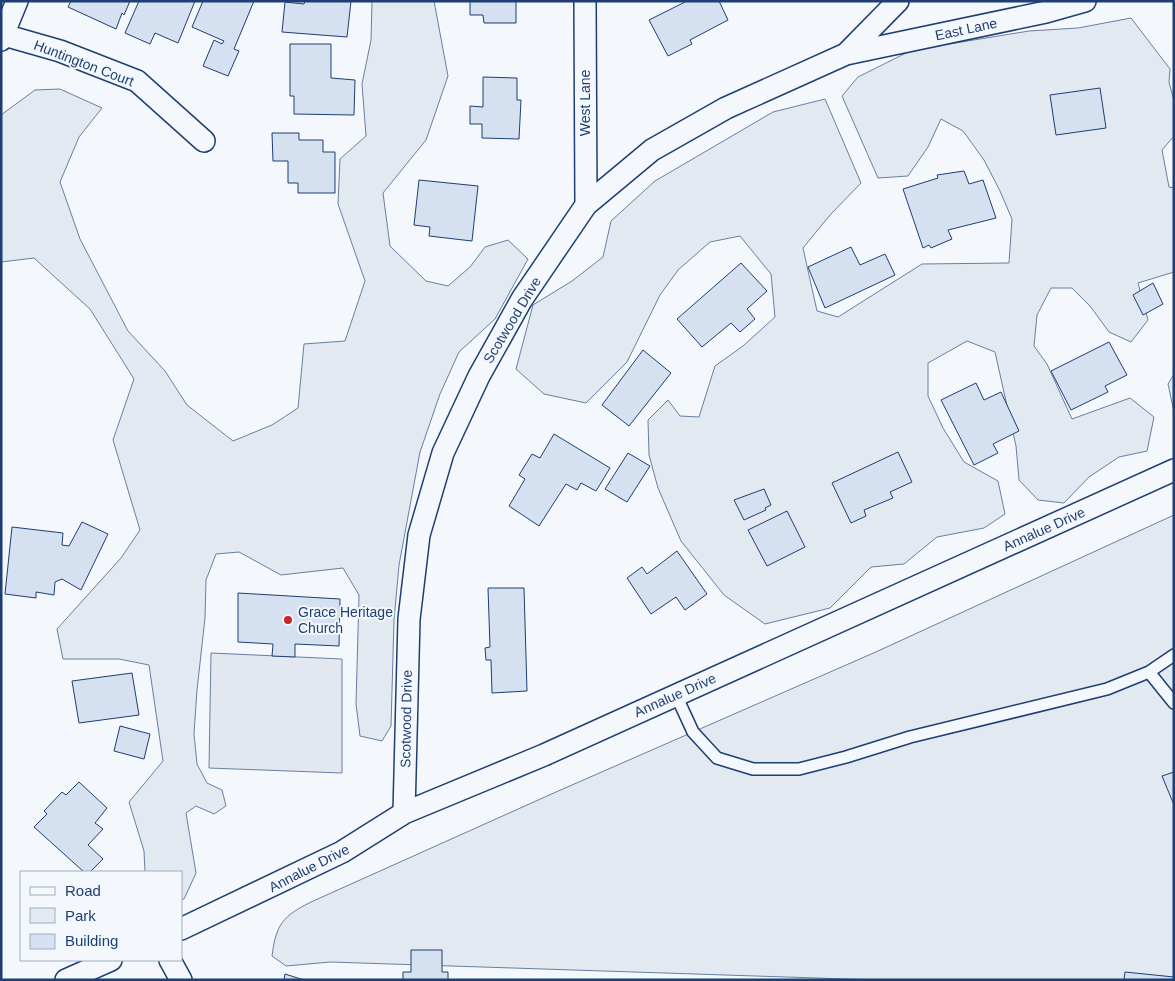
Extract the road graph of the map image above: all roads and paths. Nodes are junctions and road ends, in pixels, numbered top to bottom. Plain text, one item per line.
1 (17, 1) edge
2 (585, 1) edge
3 (898, 1) edge
4 (1085, 1) edge
5 (3, 38) edge
6 (846, 54) junction
7 (204, 141) dead end
8 (586, 205) junction
9 (1174, 470) edge
10 (1174, 656) edge
11 (1149, 672) junction
12 (676, 695) junction
13 (1174, 703) edge
14 (404, 813) junction
15 (182, 929) edge
16 (109, 961) edge
17 (170, 961) edge
18 (66, 980) edge
19 (180, 980) edge

1 - 5 street
2 - 8 street, West Lane
3 - 6 street, Scotwood Drive
4 - 6 street, East Lane
5 - 7 street, Huntington Court
6 - 8 street, Scotwood Drive
8 - 14 street, Scotwood Drive
9 - 12 street, Annalue Drive
10 - 11 lane
11 - 12 lane
11 - 13 lane
12 - 14 street, Annalue Drive
14 - 15 street, Annalue Drive
16 - 18 street
17 - 19 street

